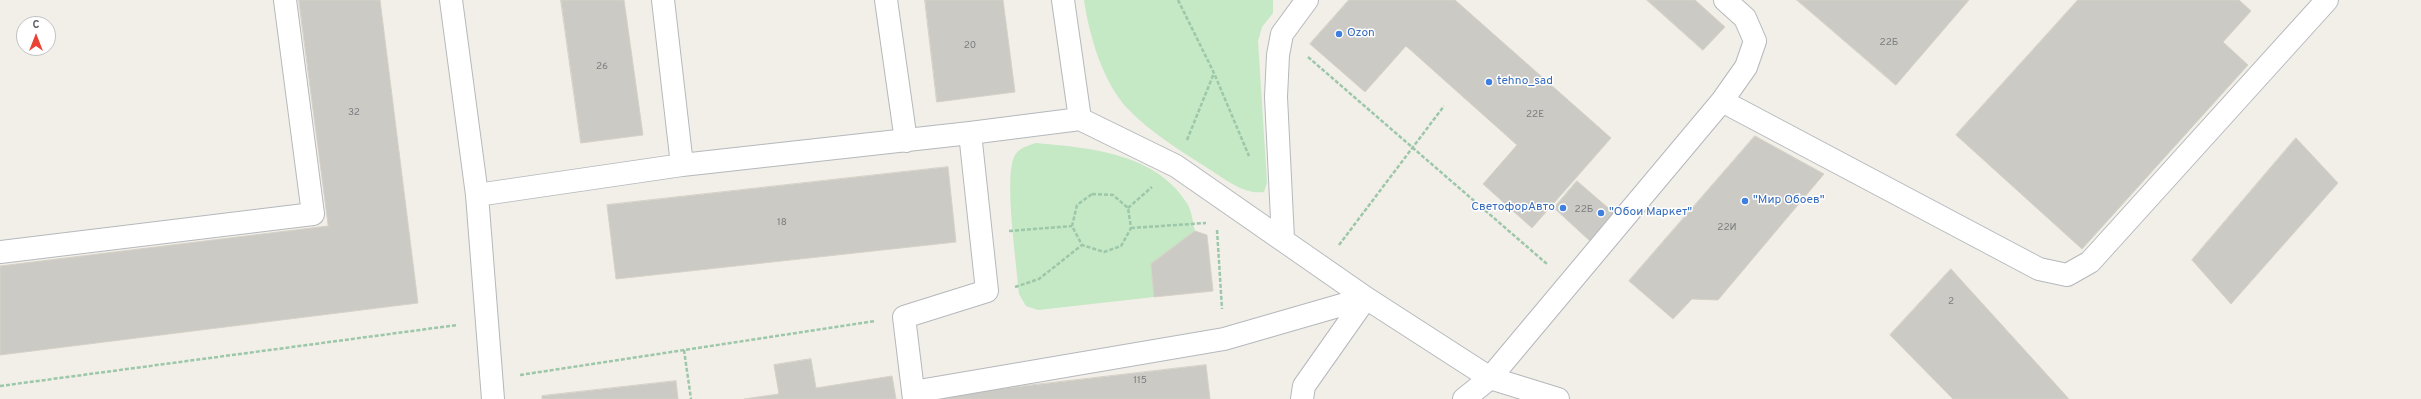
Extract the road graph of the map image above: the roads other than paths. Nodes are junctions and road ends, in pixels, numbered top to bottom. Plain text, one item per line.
1 (285, 0) edge
2 (451, 0) edge
3 (663, 0) edge
4 (886, 0) edge
5 (1063, 0) edge
6 (1307, 0) edge
7 (1725, 0) edge
8 (2328, 0) edge
9 (1722, 101) junction
10 (1080, 118) junction
11 (970, 133) junction
12 (906, 141) junction
13 (682, 165) junction
14 (477, 195) junction
15 (1283, 239) junction
16 (0, 252) edge
17 (1366, 298) junction
18 (1490, 378) junction
19 (492, 389) edge
20 (913, 395) edge
21 (1302, 399) edge
22 (1464, 399) edge
23 (1558, 399) edge

1 - 16 street
2 - 14 street
3 - 13 street
4 - 12 street
5 - 10 street
6 - 15 street
7 - 9 street
8 - 9 street
9 - 18 street
10 - 11 street
10 - 15 street
11 - 12 street
11 - 20 street
12 - 13 street
13 - 14 street
14 - 19 street
15 - 17 street
17 - 18 street
17 - 20 street
17 - 21 street
18 - 22 street
18 - 23 street

